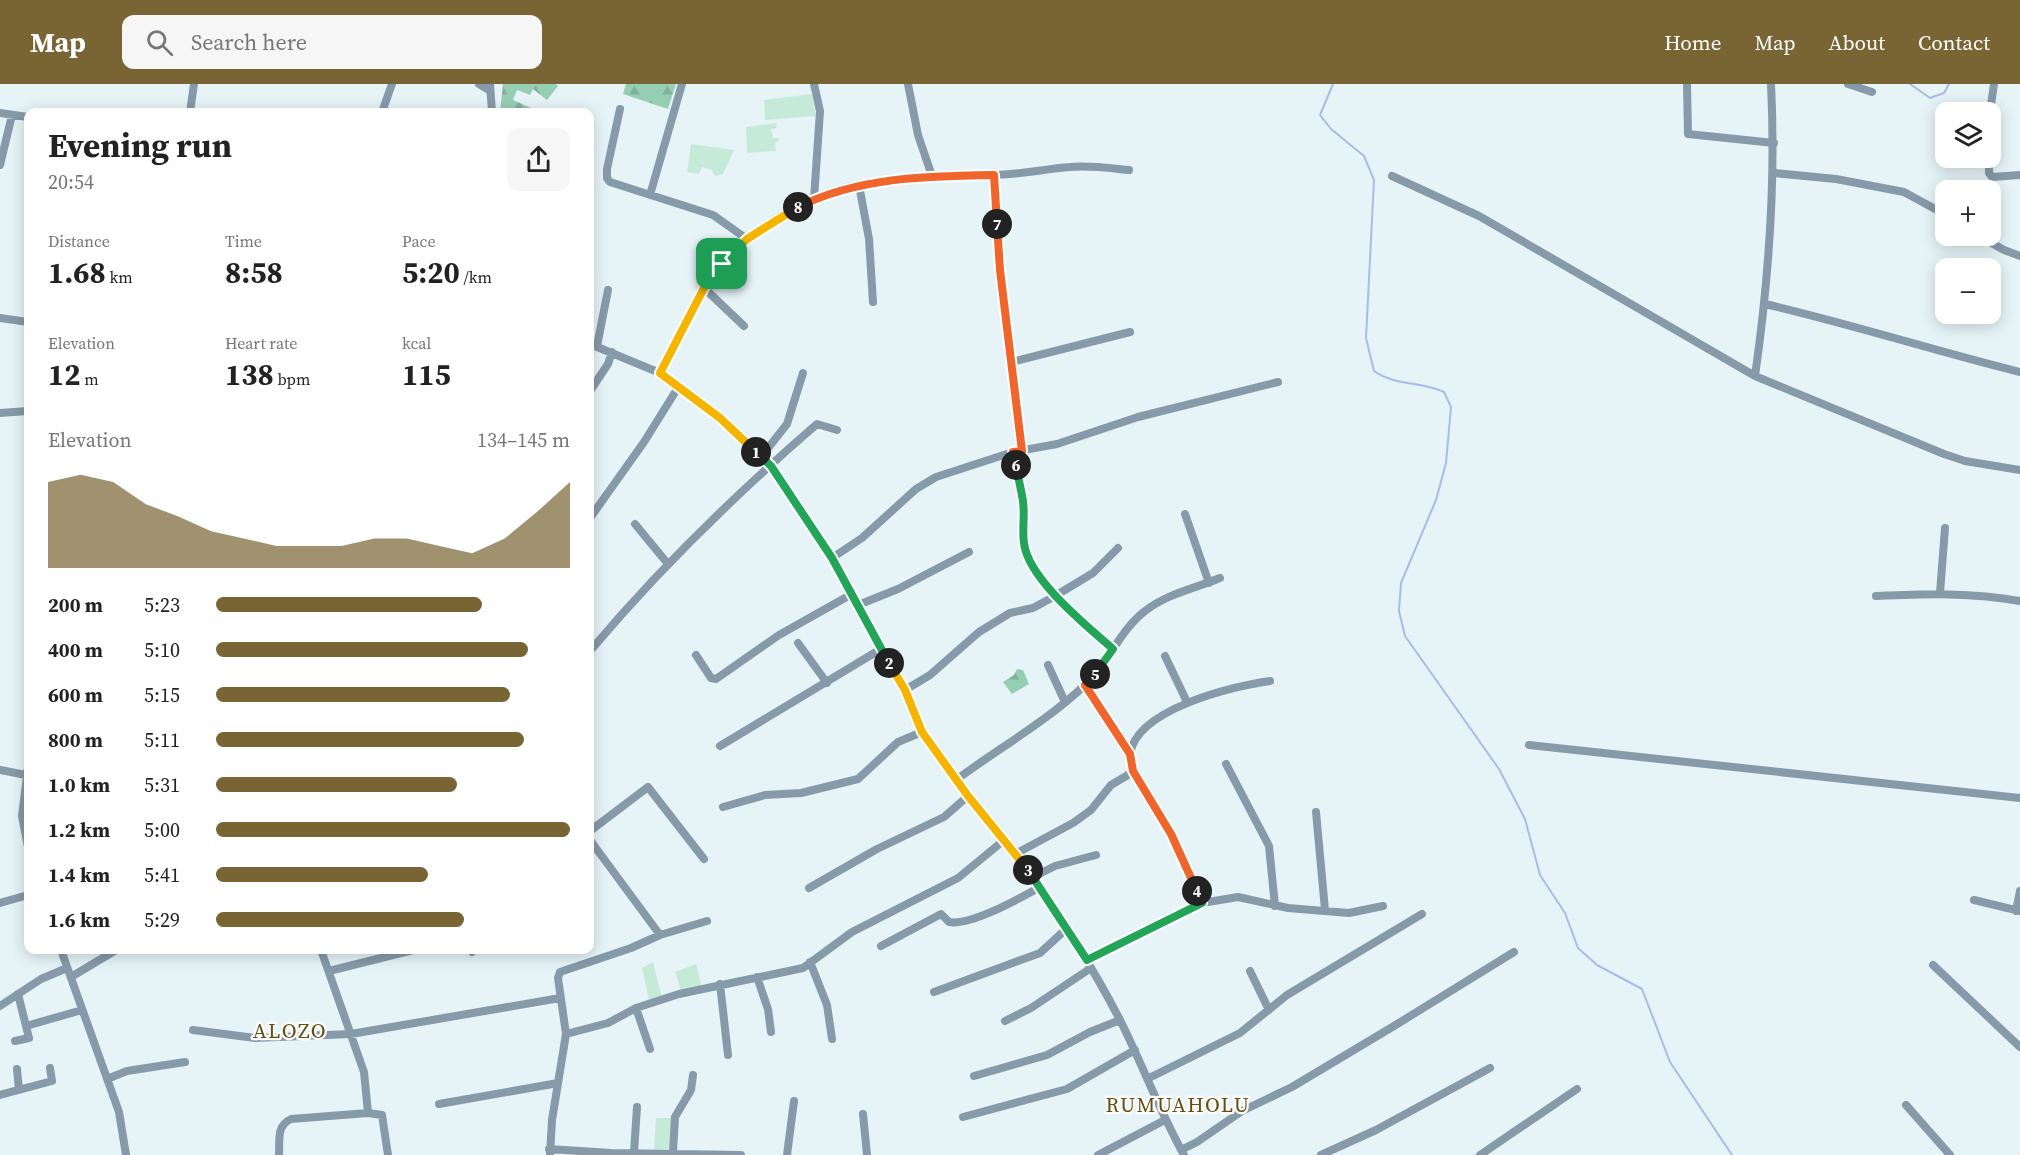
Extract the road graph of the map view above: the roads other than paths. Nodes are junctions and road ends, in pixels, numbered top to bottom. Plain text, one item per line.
1 (194, 84) edge
2 (392, 84) edge
3 (479, 84) edge
4 (682, 84) edge
5 (814, 84) edge
6 (908, 84) edge
7 (1688, 84) edge
8 (1771, 84) edge
9 (1848, 84) edge
10 (1994, 84) edge
11 (489, 87) edge
12 (1872, 92) dead end
13 (1991, 102) edge
14 (191, 108) edge
15 (383, 108) edge
16 (492, 108) edge
17 (620, 109) dead end
18 (0, 113) edge
19 (12, 115) junction
20 (24, 116) edge
21 (1774, 142) junction
22 (0, 165) edge
23 (1989, 168) edge
24 (1129, 170) dead end
25 (1774, 173) junction
26 (994, 175) junction
27 (2020, 175) edge
28 (932, 176) junction
29 (1392, 176) dead end
30 (860, 185) junction
31 (650, 195) junction
32 (814, 199) junction
33 (1935, 209) edge
34 (747, 239) junction
35 (1997, 246) edge
36 (2020, 256) edge
37 (704, 288) junction
38 (608, 290) dead end
39 (873, 302) dead end
40 (1765, 304) junction
41 (0, 318) edge
42 (24, 321) edge
43 (744, 326) dead end
44 (1130, 332) dead end
45 (594, 341) edge
46 (594, 345) edge
47 (612, 352) junction
48 (1012, 363) junction
49 (2020, 372) edge
50 (660, 373) junction
51 (803, 373) dead end
52 (1755, 376) junction
53 (1278, 382) dead end
54 (594, 385) edge
55 (679, 386) junction
56 (24, 411) edge
57 (0, 414) edge
58 (837, 430) dead end
59 (1017, 452) junction
60 (761, 457) junction
61 (771, 466) junction
62 (2020, 470) edge
63 (594, 512) edge
64 (1185, 514) dead end
65 (635, 524) dead end
66 (1945, 528) dead end
67 (1118, 548) dead end
68 (969, 552) dead end
69 (832, 558) junction
70 (668, 564) junction
71 (1220, 578) dead end
72 (1209, 583) junction
73 (1940, 593) junction
74 (852, 594) junction
75 (1055, 596) junction
76 (1876, 596) dead end
77 (2020, 600) edge
78 (858, 605) junction
79 (798, 644) dead end
80 (594, 647) edge
81 (881, 649) junction
82 (1113, 649) junction
83 (696, 655) dead end
84 (1165, 656) dead end
85 (1048, 665) dead end
86 (1270, 681) dead end
87 (827, 683) junction
88 (1085, 685) junction
89 (905, 690) junction
90 (1065, 702) junction
91 (1187, 702) junction
92 (922, 732) junction
93 (1529, 745) dead end
94 (720, 746) dead end
95 (1130, 754) junction
96 (1226, 764) dead end
97 (0, 770) edge
98 (1133, 771) junction
99 (24, 772) edge
100 (956, 780) junction
101 (968, 796) junction
102 (24, 798) edge
103 (2020, 798) edge
104 (723, 807) dead end
105 (1316, 812) dead end
106 (24, 826) edge
107 (594, 828) edge
108 (1003, 841) junction
109 (594, 845) edge
110 (1017, 853) junction
111 (1096, 855) dead end
112 (704, 859) dead end
113 (1033, 877) junction
114 (1040, 887) junction
115 (809, 888) dead end
116 (2020, 891) edge
117 (24, 896) edge
118 (1974, 900) dead end
119 (0, 903) edge
120 (1202, 903) junction
121 (1275, 906) junction
122 (1383, 906) dead end
123 (1325, 910) junction
124 (2018, 911) edge
125 (1422, 914) dead end
126 (707, 921) dead end
127 (1065, 930) junction
128 (660, 935) junction
129 (881, 946) dead end
130 (1514, 952) dead end
131 (62, 954) edge
132 (109, 954) edge
133 (323, 954) edge
134 (397, 954) edge
135 (1087, 960) junction
136 (810, 962) junction
137 (1933, 965) dead end
138 (67, 968) junction
139 (1092, 968) junction
140 (329, 971) junction
141 (1250, 971) dead end
142 (71, 977) junction
143 (757, 977) junction
144 (720, 984) junction
145 (934, 992) dead end
146 (18, 994) junction
147 (560, 998) junction
148 (1, 1003) edge
149 (636, 1008) junction
150 (82, 1010) junction
151 (1269, 1010) junction
152 (1120, 1020) junction
153 (1005, 1021) dead end
154 (26, 1026) junction
155 (193, 1030) dead end
156 (771, 1032) dead end
157 (351, 1034) junction
158 (566, 1034) junction
159 (832, 1039) dead end
160 (15, 1041) dead end
161 (2020, 1047) edge
162 (650, 1049) dead end
163 (1135, 1050) junction
164 (728, 1055) dead end
165 (185, 1062) dead end
166 (17, 1068) dead end
167 (50, 1068) dead end
168 (1490, 1068) dead end
169 (693, 1074) dead end
170 (974, 1076) dead end
171 (107, 1078) junction
172 (1149, 1078) junction
173 (558, 1083) junction
174 (1577, 1089) dead end
175 (19, 1090) junction
176 (0, 1095) edge
177 (794, 1101) dead end
178 (439, 1104) dead end
179 (1906, 1105) dead end
180 (637, 1107) dead end
181 (368, 1113) junction
182 (863, 1114) dead end
183 (963, 1117) dead end
184 (1165, 1119) junction
185 (549, 1152) edge
186 (634, 1152) junction
187 (673, 1152) junction
188 (1183, 1152) edge
189 (126, 1155) edge
190 (279, 1155) edge
191 (388, 1155) edge
192 (741, 1155) edge
193 (787, 1155) edge
194 (867, 1155) edge
195 (1098, 1155) edge
196 (1321, 1155) edge
197 (1480, 1155) edge
198 (1950, 1155) edge

1 - 14 street
2 - 15 street
3 - 11 street
4 - 31 street
5 - 32 street
6 - 28 street
7 - 21 street
8 - 21 street
9 - 12 street
10 - 13 street
11 - 16 street
17 - 31 street
18 - 19 street
19 - 20 street
19 - 22 street
21 - 25 street
23 - 27 street
24 - 26 street
25 - 33 street
25 - 40 street
26 - 28 street
26 - 48 street
28 - 30 street
29 - 52 street
30 - 32 street
30 - 39 street
31 - 34 street
32 - 34 street
34 - 37 street
35 - 36 street
37 - 43 street
37 - 50 street
38 - 45 street
40 - 49 street
40 - 52 street
41 - 42 street
44 - 48 street
46 - 47 street
47 - 50 street
47 - 54 street
48 - 59 street
50 - 55 street
51 - 60 street
52 - 62 street
53 - 59 street
55 - 60 street
55 - 63 street
56 - 57 street
58 - 61 street
59 - 69 street
59 - 75 street
60 - 61 street
61 - 69 street
61 - 70 street
64 - 72 street
65 - 70 street
66 - 73 street
67 - 75 street
68 - 78 street
69 - 74 street
70 - 80 street
71 - 72 street
72 - 82 street
73 - 76 street
73 - 77 street
74 - 78 street
74 - 83 street
75 - 82 street
75 - 89 street
78 - 81 street
79 - 87 street
81 - 87 street
81 - 89 street
82 - 88 street
84 - 91 street
85 - 90 street
86 - 91 street
87 - 94 street
88 - 90 street
88 - 95 street
89 - 92 street
90 - 100 street
91 - 95 street
92 - 100 street
92 - 104 street
93 - 103 street
95 - 98 street
96 - 121 street
97 - 99 street
98 - 110 street
98 - 120 street
100 - 101 street
101 - 108 street
101 - 115 street
102 - 106 street
105 - 123 street
107 - 112 street
108 - 110 street
108 - 136 street
109 - 128 street
110 - 113 street
111 - 113 street
113 - 114 street
114 - 127 street
114 - 129 street
116 - 124 street
117 - 119 street
118 - 124 street
120 - 121 street
120 - 135 street
121 - 123 street
122 - 123 street
125 - 151 street
126 - 128 street
127 - 135 street
127 - 145 street
128 - 147 street
130 - 188 street
131 - 138 street
132 - 142 street
133 - 140 street
134 - 140 street
135 - 139 street
136 - 143 street
136 - 159 street
137 - 161 street
138 - 142 street
138 - 146 street
139 - 152 street
139 - 153 street
140 - 157 street
141 - 151 street
142 - 150 street
143 - 144 street
143 - 156 street
144 - 149 street
144 - 164 street
146 - 148 street
146 - 154 street
147 - 157 street
147 - 158 street
149 - 158 street
149 - 162 street
150 - 154 street
150 - 171 street
151 - 172 street
152 - 163 street
152 - 170 street
154 - 160 street
155 - 157 street
157 - 181 street
158 - 173 street
163 - 172 street
163 - 183 street
165 - 171 street
166 - 175 street
167 - 175 street
168 - 196 street
169 - 187 street
171 - 189 street
172 - 184 street
173 - 178 street
173 - 185 street
174 - 197 street
175 - 176 street
177 - 193 street
179 - 198 street
180 - 186 street
181 - 190 street
181 - 191 street
182 - 194 street
184 - 188 street
184 - 195 street
185 - 186 street
186 - 187 street
187 - 192 street

